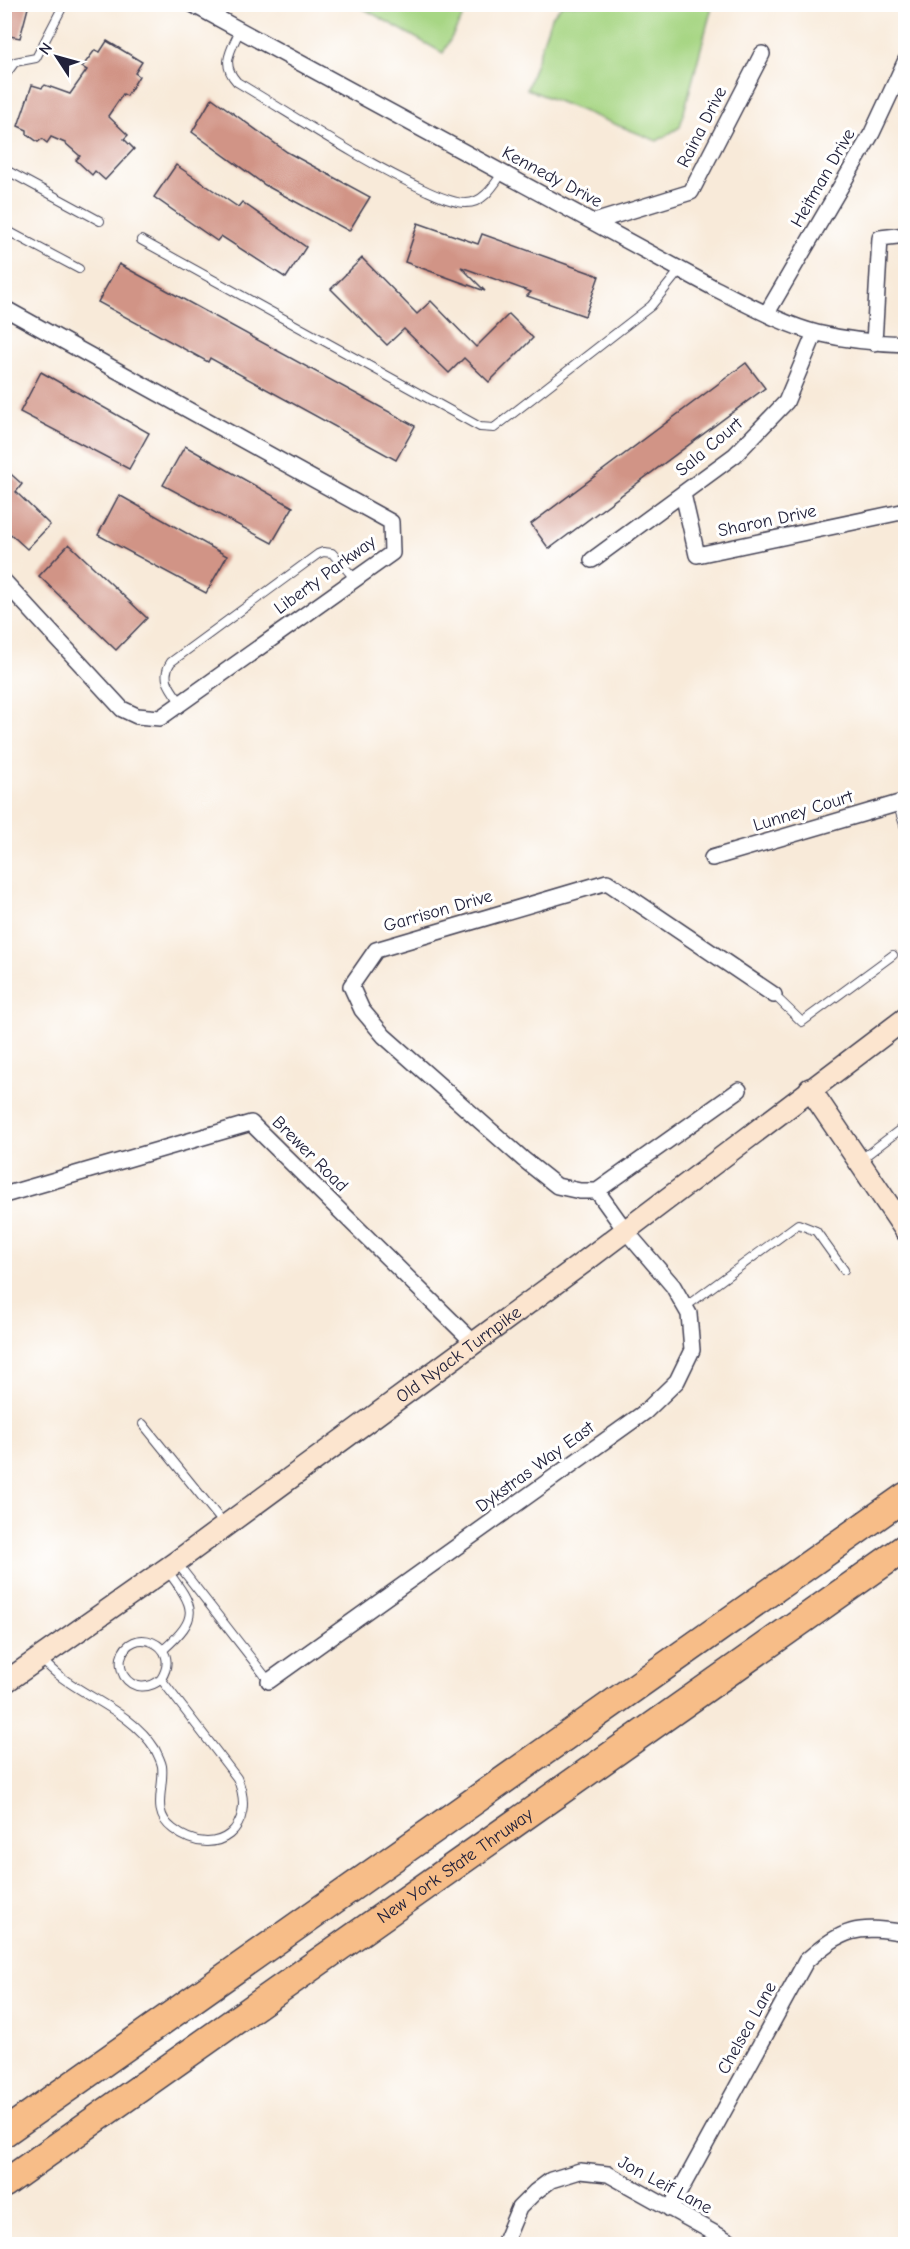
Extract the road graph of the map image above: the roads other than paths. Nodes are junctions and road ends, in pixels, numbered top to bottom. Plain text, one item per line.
1 (64, 4) edge
2 (192, 4) edge
3 (240, 30) junction
4 (762, 54) dead end
5 (906, 60) edge
6 (4, 77) edge
7 (4, 170) edge
8 (503, 172) junction
9 (100, 220) dead end
10 (594, 222) junction
11 (4, 229) edge
12 (906, 235) edge
13 (141, 240) dead end
14 (79, 269) dead end
15 (680, 270) junction
16 (4, 308) edge
17 (767, 313) junction
18 (815, 333) junction
19 (874, 343) junction
20 (906, 344) edge
21 (683, 494) junction
22 (906, 512) edge
23 (592, 560) dead end
24 (355, 579) junction
25 (4, 581) edge
26 (181, 703) junction
27 (901, 802) edge
28 (906, 831) edge
29 (712, 858) dead end
30 (892, 955) dead end
31 (774, 994) joint
32 (906, 1018) edge
33 (810, 1089) junction
34 (740, 1090) dead end
35 (906, 1125) edge
36 (858, 1161) junction
37 (597, 1191) junction
38 (4, 1195) edge
39 (625, 1230) junction
40 (906, 1231) edge
41 (844, 1270) dead end
42 (685, 1307) junction
43 (473, 1342) junction
44 (143, 1424) dead end
45 (906, 1496) edge
46 (225, 1525) junction
47 (906, 1547) edge
48 (171, 1565) junction
49 (163, 1650) junction
50 (40, 1658) junction
51 (161, 1680) junction
52 (269, 1682) joint
53 (4, 1683) edge
54 (906, 1933) edge
55 (4, 2133) edge
56 (4, 2184) edge
57 (670, 2209) junction
58 (504, 2244) edge
59 (734, 2244) edge

1 - 6 lane
2 - 3 street, Kennedy Drive
3 - 8 street, Kennedy Drive
3 - 8 lane
4 - 10 street, Raina Drive
5 - 17 street, Heitman Drive
7 - 9 lane
8 - 10 street, Kennedy Drive
10 - 15 street, Kennedy Drive
11 - 14 lane
12 - 19 street
13 - 15 lane
15 - 17 street, Kennedy Drive
16 - 24 street, Liberty Parkway
17 - 18 street, Kennedy Drive
18 - 19 street, Kennedy Drive
18 - 21 street, Sala Court
19 - 20 street, Kennedy Drive
21 - 22 street, Sharon Drive
21 - 23 street, Sala Court
24 - 26 street, Liberty Parkway
24 - 26 lane
25 - 26 street, Liberty Parkway
27 - 28 lane
27 - 29 street, Lunney Court
30 - 31 lane
31 - 37 street, Garrison Drive
32 - 33 street, Old Nyack Turnpike
33 - 36 street
33 - 39 street, Old Nyack Turnpike
34 - 37 street
35 - 36 lane
36 - 40 street
37 - 39 street
38 - 43 street, Brewer Road
39 - 42 street, Dykstras Way East
39 - 43 street, Old Nyack Turnpike
41 - 42 lane
42 - 52 street, Dykstras Way East
43 - 46 street, Old Nyack Turnpike
44 - 46 lane
45 - 55 highway
46 - 48 street, Old Nyack Turnpike
47 - 56 highway, New York State Thruway
48 - 49 lane
48 - 50 street, Old Nyack Turnpike
48 - 52 lane
49 - 51 lane
49 - 51 lane
50 - 51 lane
50 - 53 street, Old Nyack Turnpike
54 - 57 street, Chelsea Lane
57 - 58 street, Jon Leif Lane
57 - 59 street, Jon Leif Lane

